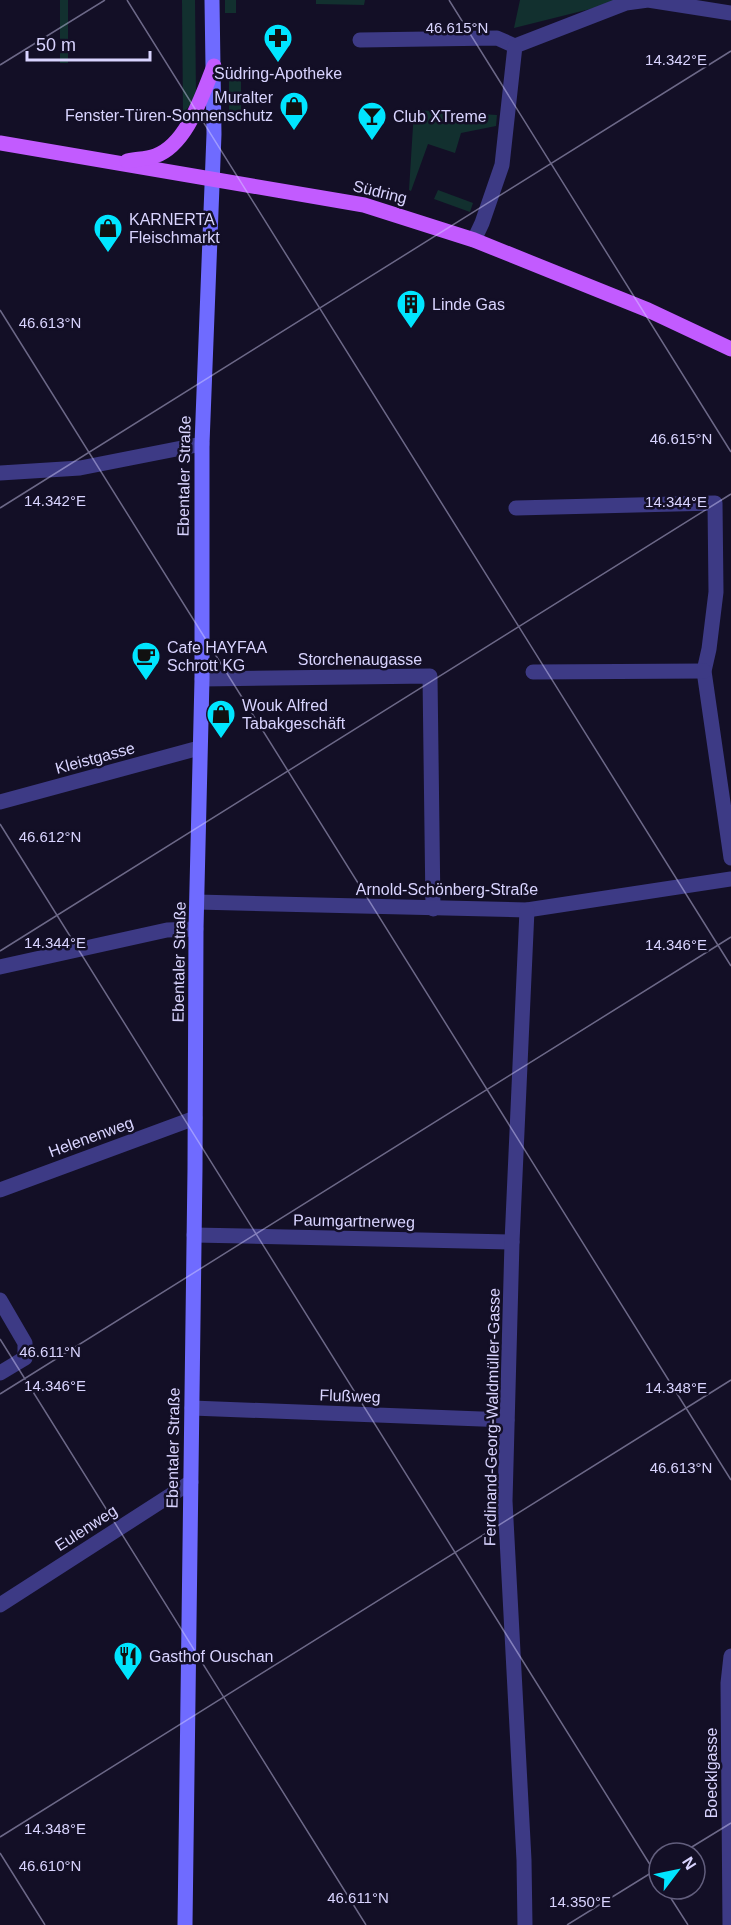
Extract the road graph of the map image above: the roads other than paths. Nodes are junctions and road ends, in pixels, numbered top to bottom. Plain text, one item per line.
1 (212, 0) edge
2 (731, 13) edge
3 (360, 40) dead end
4 (515, 46) junction
5 (214, 66) junction
6 (0, 143) edge
7 (115, 163) junction
8 (211, 178) junction
9 (474, 240) junction
10 (731, 349) edge
11 (202, 444) junction
12 (0, 473) edge
13 (516, 508) dead end
14 (704, 671) junction
15 (533, 672) dead end
16 (202, 679) junction
17 (199, 748) junction
18 (0, 802) edge
19 (731, 858) edge
20 (731, 879) edge
21 (197, 902) junction
22 (433, 909) junction
23 (526, 910) junction
24 (196, 929) junction
25 (0, 967) edge
26 (195, 1118) junction
27 (0, 1190) edge
28 (195, 1235) junction
29 (512, 1242) junction
30 (0, 1300) edge
31 (0, 1373) edge
32 (192, 1408) junction
33 (507, 1420) junction
34 (191, 1482) junction
35 (0, 1605) edge
36 (731, 1656) edge
37 (185, 1925) edge
38 (525, 1925) edge
39 (730, 1925) edge

1 - 5 main road, Ebentaler Straße
2 - 4 street
3 - 4 street
4 - 9 street
5 - 7 main road
5 - 8 main road, Ebentaler Straße
6 - 7 main road, Südring
7 - 8 main road, Südring
8 - 9 main road, Südring
8 - 11 main road, Ebentaler Straße
9 - 10 main road, Südring
11 - 12 street
11 - 16 main road, Ebentaler Straße
13 - 14 street
14 - 15 street
14 - 19 street
16 - 17 main road, Ebentaler Straße
16 - 22 street, Storchenaugasse
17 - 18 street, Kleistgasse
17 - 21 main road, Ebentaler Straße
20 - 23 street, Arnold-Schönberg-Straße
21 - 22 street, Arnold-Schönberg-Straße
21 - 24 main road, Ebentaler Straße
22 - 23 street, Arnold-Schönberg-Straße
23 - 29 street, Ferdinand-Georg-Waldmüller-Gasse
24 - 25 street
24 - 26 main road, Ebentaler Straße
26 - 27 street, Helenenweg
26 - 28 main road, Ebentaler Straße
28 - 29 street, Paumgartnerweg
28 - 32 main road, Ebentaler Straße
29 - 33 street, Ferdinand-Georg-Waldmüller-Gasse
30 - 31 street
32 - 33 street, Flußweg
32 - 34 main road, Ebentaler Straße
33 - 38 street, Ferdinand-Georg-Waldmüller-Gasse
34 - 35 street, Eulenweg
34 - 37 main road, Ebentaler Straße
36 - 39 street, Boecklgasse

